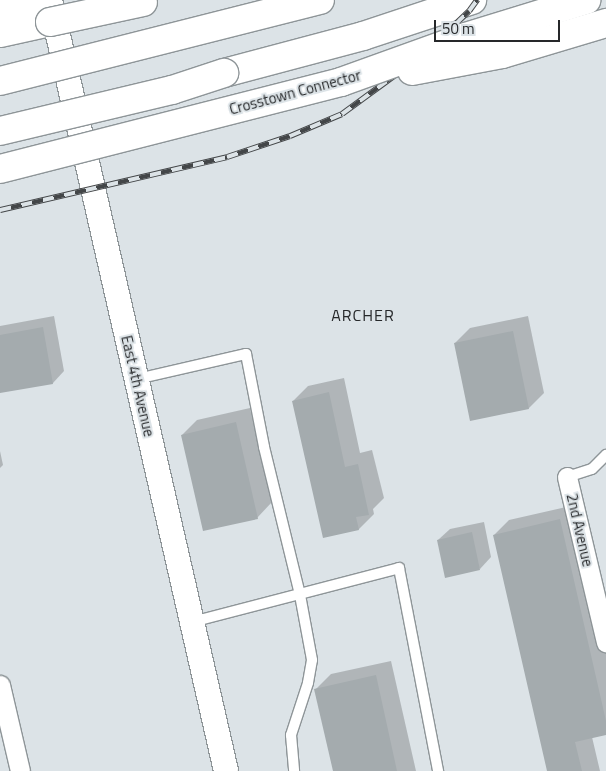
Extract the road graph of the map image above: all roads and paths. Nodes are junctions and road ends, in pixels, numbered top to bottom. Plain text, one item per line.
1 (32, 0) edge
2 (50, 0) edge
3 (152, 0) edge
4 (320, 0) edge
5 (472, 0) edge
6 (586, 0) edge
7 (0, 8) edge
8 (606, 23) edge
9 (0, 33) edge
10 (224, 73) junction
11 (0, 81) edge
12 (341, 82) junction
13 (0, 114) edge
14 (0, 131) edge
15 (0, 169) edge
16 (137, 379) junction
17 (606, 455) edge
18 (567, 477) joint
19 (300, 595) junction
20 (192, 622) junction
21 (606, 642) edge
22 (0, 685) edge
23 (20, 771) edge
24 (226, 771) edge
25 (294, 771) edge
26 (438, 771) edge

1 - 7 highway
2 - 16 street, East 4th Avenue
3 - 9 highway, bridge
4 - 11 highway, bridge
5 - 10 highway
6 - 12 highway, Crosstown Connector, bridge
8 - 12 highway, bridge
10 - 13 highway, bridge
10 - 14 highway, bridge
12 - 15 highway, Crosstown Connector, bridge
16 - 19 lane
16 - 20 street, East 4th Avenue
17 - 18 lane
18 - 21 street, 2nd Avenue
19 - 20 lane
19 - 25 lane
19 - 26 lane
20 - 24 street, East 4th Avenue
22 - 23 street

